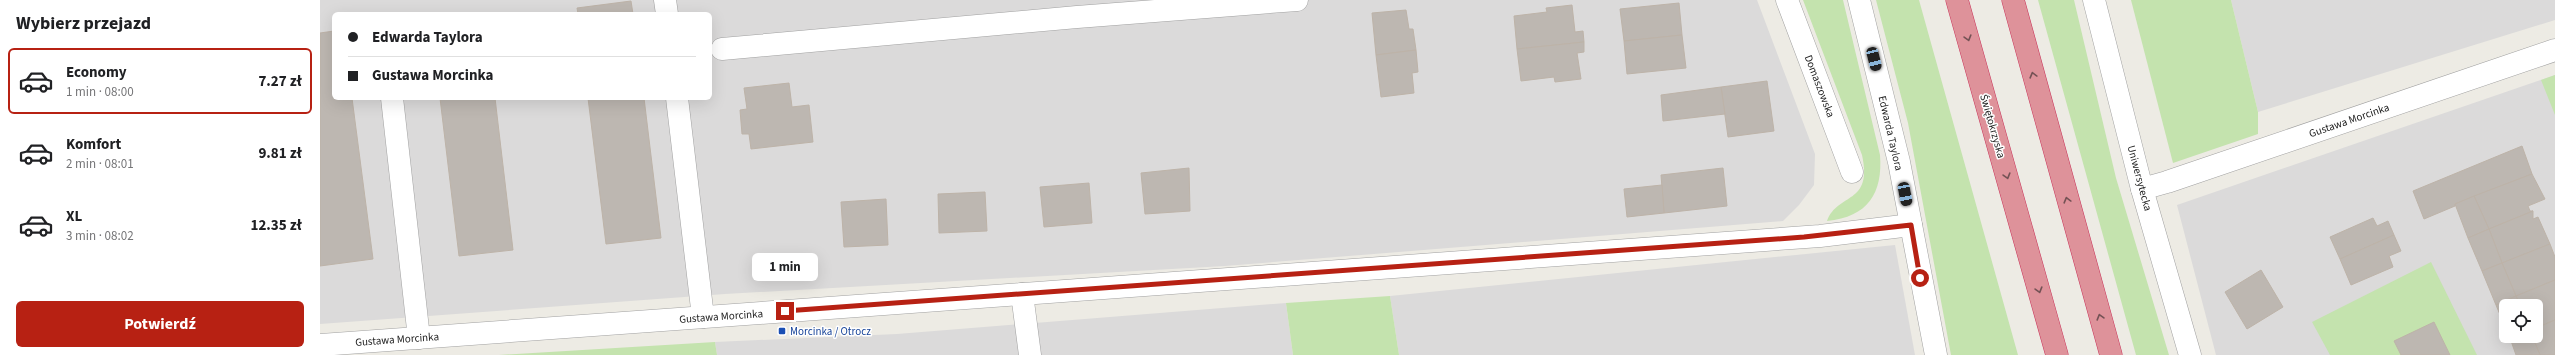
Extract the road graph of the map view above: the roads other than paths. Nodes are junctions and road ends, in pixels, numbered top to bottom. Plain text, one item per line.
1 (665, 0) edge
2 (1297, 0) edge
3 (1787, 0) edge
4 (1859, 0) edge
5 (1957, 0) edge
6 (2012, 0) edge
7 (2094, 0) edge
8 (667, 12) edge
9 (722, 49) dead end
10 (2555, 50) edge
11 (392, 100) edge
12 (677, 100) edge
13 (1852, 172) dead end
14 (2142, 189) junction
15 (1911, 225) junction
16 (1022, 294) junction
17 (703, 317) junction
18 (419, 338) junction
19 (320, 345) edge
20 (1030, 355) edge
21 (1936, 355) edge
22 (2057, 355) edge
23 (2111, 355) edge
24 (2190, 355) edge

1 - 8 street
2 - 9 street
3 - 13 street, Domaszowska
4 - 15 street, Edwarda Taylora
5 -> 22 highway, Świętokrzyska
23 -> 6 highway
7 - 14 street, Uniwersytecka
10 - 14 street, Gustawa Morcinka
11 - 18 street
12 - 17 street
14 - 24 street, Uniwersytecka
15 - 16 street, Gustawa Morcinka
15 - 21 street, Edwarda Taylora
16 - 17 street, Gustawa Morcinka
16 - 20 street
17 - 18 street, Gustawa Morcinka
18 - 19 street, Gustawa Morcinka

